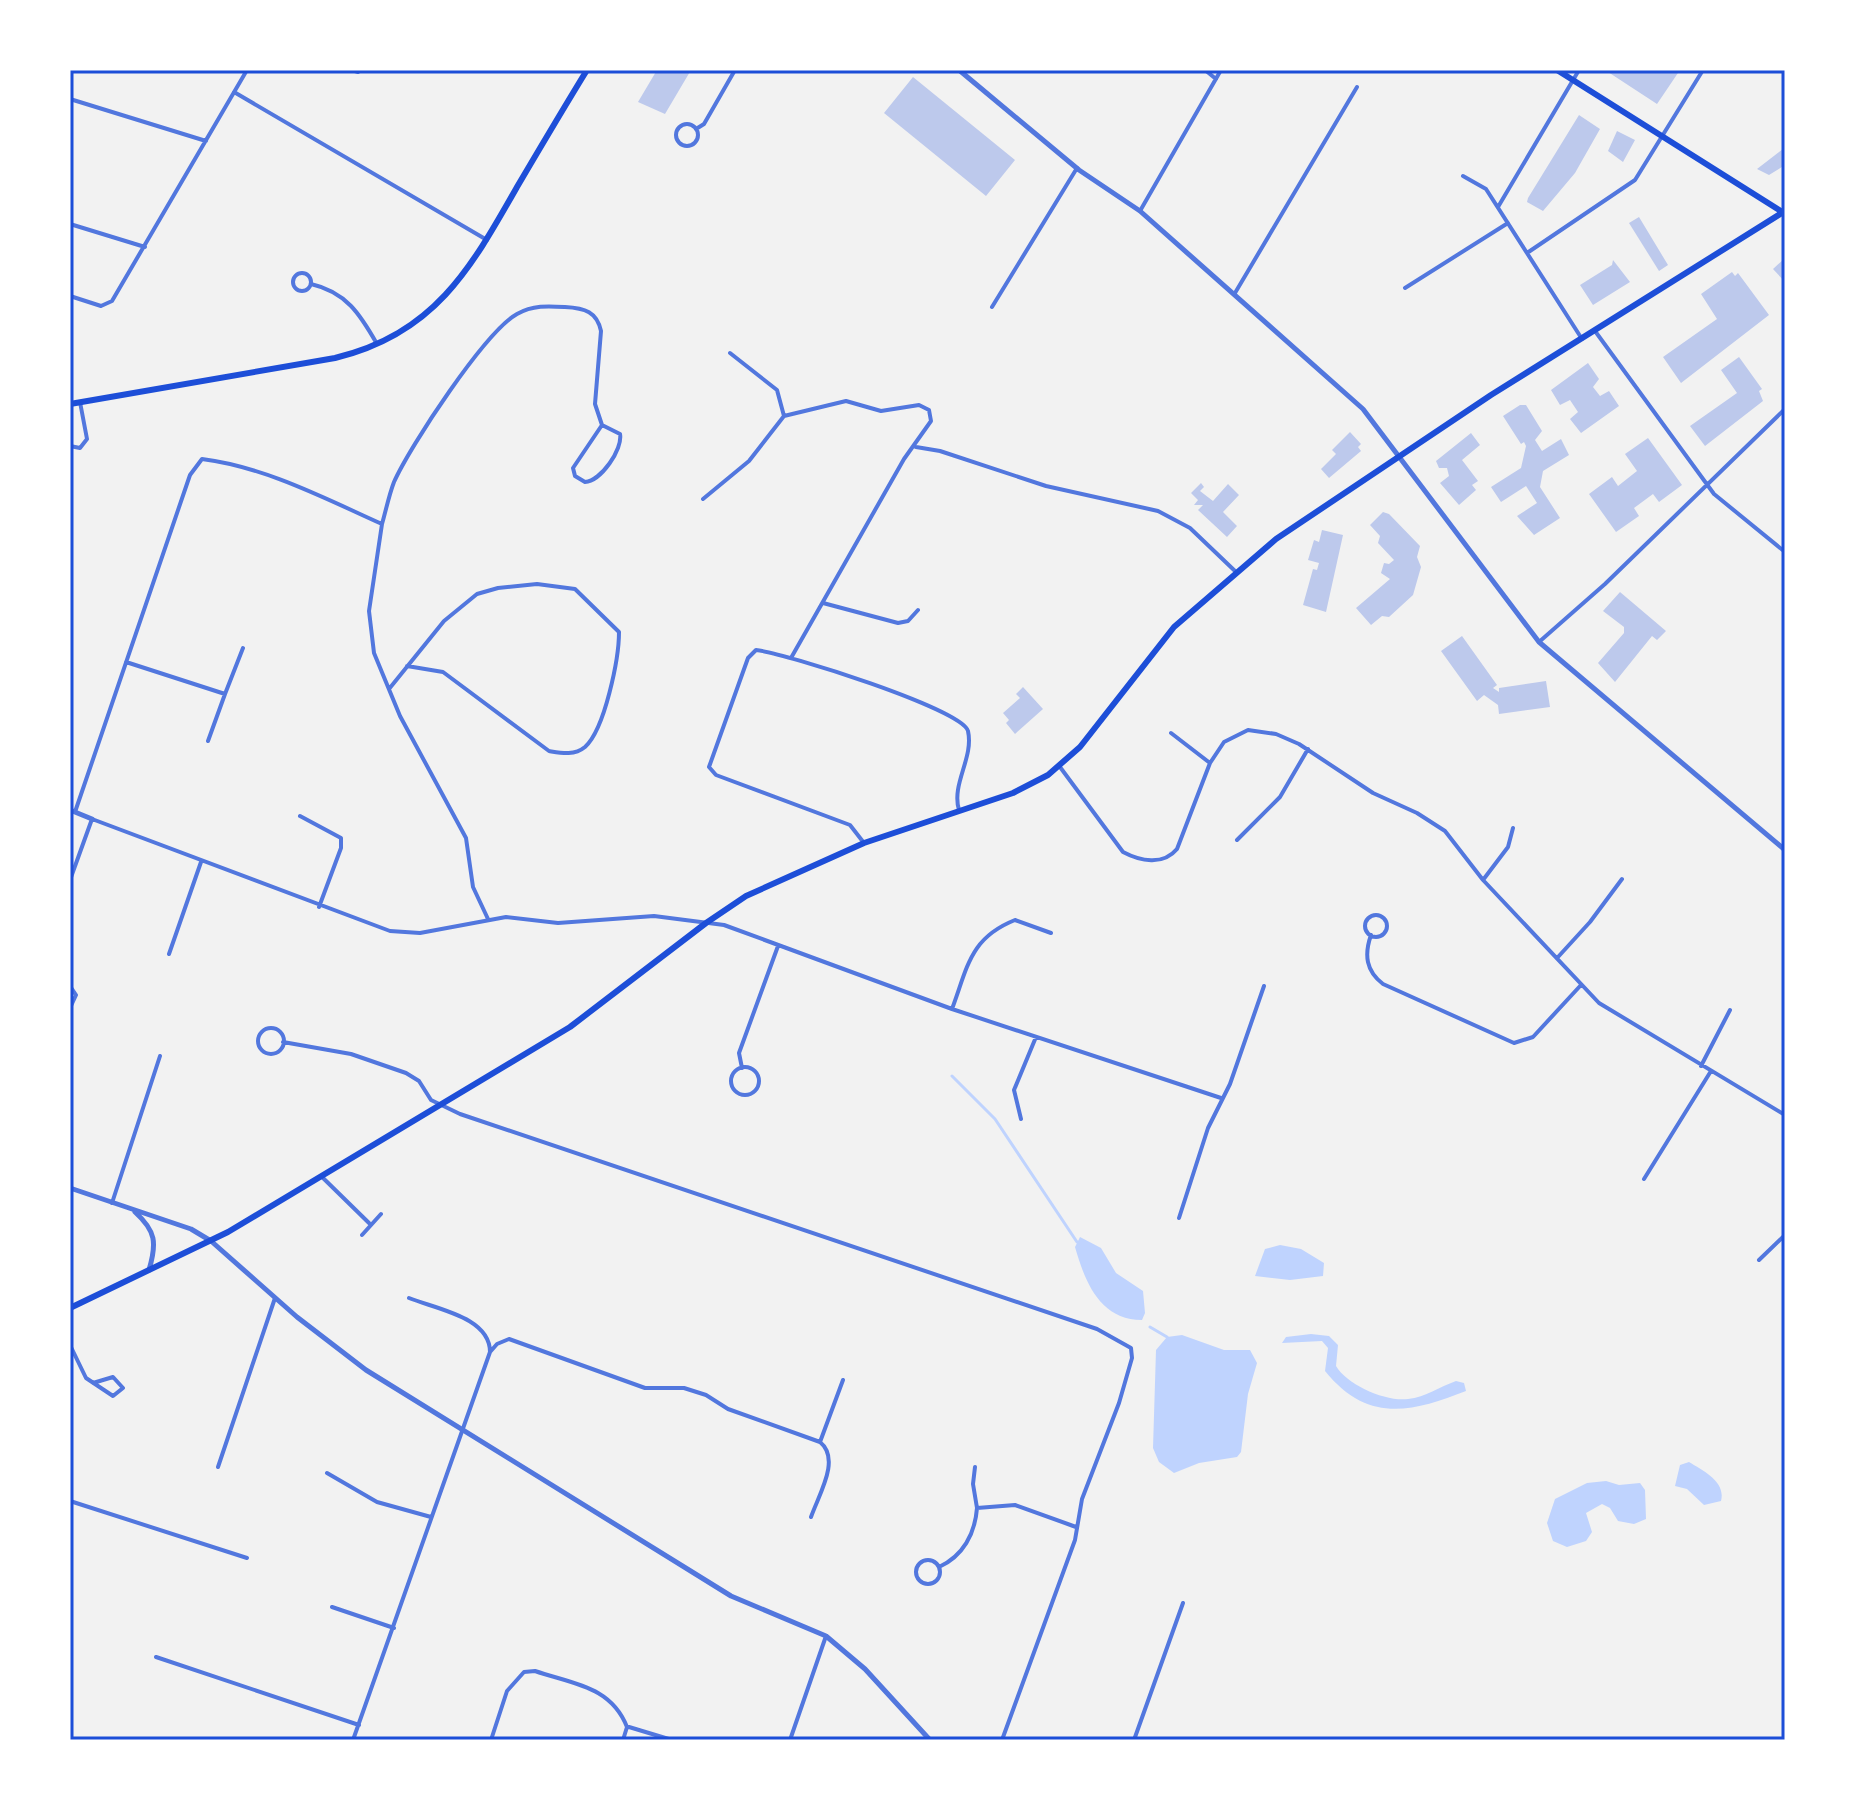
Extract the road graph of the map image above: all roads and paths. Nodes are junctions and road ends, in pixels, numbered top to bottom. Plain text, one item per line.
1 (247, 70) edge
2 (587, 70) edge
3 (735, 70) edge
4 (959, 70) edge
5 (1205, 70) edge
6 (1221, 70) edge
7 (1557, 70) edge
8 (1579, 70) edge
9 (1703, 70) edge
10 (1216, 79) junction
11 (1574, 80) junction
12 (1357, 87) dead end
13 (234, 92) junction
14 (70, 99) edge
15 (696, 129) junction
16 (1663, 137) junction
17 (206, 141) junction
18 (1077, 168) junction
19 (1463, 176) dead end
20 (1498, 207) junction
21 (1140, 211) junction
22 (1784, 212) edge
23 (1508, 223) junction
24 (70, 224) edge
25 (487, 240) junction
26 (145, 247) junction
27 (1527, 253) junction
28 (311, 284) junction
29 (1405, 288) dead end
30 (1235, 293) junction
31 (70, 296) edge
32 (992, 307) dead end
33 (1595, 331) junction
34 (1582, 339) junction
35 (377, 344) junction
36 (730, 353) dead end
37 (80, 402) junction
38 (70, 404) edge
39 (1785, 409) edge
40 (784, 416) junction
41 (602, 425) junction
42 (70, 446) edge
43 (916, 446) junction
44 (1401, 457) junction
45 (1707, 486) junction
46 (703, 499) dead end
47 (382, 524) junction
48 (1785, 552) edge
49 (1235, 571) junction
50 (823, 603) junction
51 (918, 610) dead end
52 (1539, 642) junction
53 (243, 648) dead end
54 (791, 658) junction
55 (126, 662) junction
56 (407, 666) junction
57 (389, 689) junction
58 (225, 694) junction
59 (1171, 733) dead end
60 (208, 741) dead end
61 (1308, 749) junction
62 (1210, 763) junction
63 (1060, 767) junction
64 (959, 810) junction
65 (72, 811) edge
66 (300, 816) dead end
67 (92, 819) junction
68 (1513, 828) dead end
69 (1237, 840) dead end
70 (864, 843) junction
71 (1785, 850) edge
72 (201, 862) junction
73 (1622, 879) dead end
74 (70, 880) edge
75 (1483, 880) junction
76 (319, 907) junction
77 (488, 919) junction
78 (706, 923) junction
79 (1051, 933) dead end
80 (1371, 935) junction
81 (778, 946) junction
82 (169, 954) dead end
83 (1558, 957) junction
84 (1581, 985) junction
85 (70, 986) edge
86 (1264, 986) dead end
87 (70, 1008) edge
88 (952, 1009) junction
89 (1730, 1010) dead end
90 (1036, 1037) junction
91 (283, 1042) junction
92 (160, 1056) dead end
93 (1701, 1066) junction
94 (742, 1068) junction
95 (1711, 1071) junction
96 (1221, 1098) junction
97 (439, 1105) junction
98 (1785, 1115) edge
99 (1021, 1119) dead end
100 (320, 1174) junction
101 (1644, 1179) dead end
102 (70, 1188) edge
103 (112, 1203) junction
104 (131, 1209) junction
105 (381, 1214) dead end
106 (1179, 1218) dead end
107 (369, 1223) junction
108 (362, 1235) dead end
109 (1785, 1235) edge
110 (211, 1241) junction
111 (1759, 1260) dead end
112 (148, 1271) junction
113 (275, 1298) junction
114 (409, 1298) dead end
115 (70, 1308) edge
116 (70, 1345) edge
117 (490, 1352) junction
118 (843, 1380) dead end
119 (93, 1383) junction
120 (461, 1429) junction
121 (820, 1442) junction
122 (218, 1467) dead end
123 (975, 1467) dead end
124 (327, 1473) dead end
125 (70, 1501) edge
126 (977, 1508) junction
127 (431, 1517) junction
128 (811, 1517) dead end
129 (1076, 1527) junction
130 (247, 1558) dead end
131 (939, 1567) junction
132 (1183, 1603) dead end
133 (332, 1607) dead end
134 (394, 1628) junction
135 (826, 1636) junction
136 (156, 1657) dead end
137 (359, 1725) junction
138 (627, 1727) junction
139 (353, 1740) edge
140 (491, 1740) edge
141 (623, 1740) edge
142 (672, 1740) edge
143 (790, 1740) edge
144 (930, 1740) edge
145 (1002, 1740) edge
146 (1134, 1740) edge

1 - 13 street
2 - 25 main road
3 - 15 street
4 - 18 street
5 - 10 street
6 - 10 street
7 - 11 main road
8 - 11 street
9 - 16 street
10 - 21 street
11 - 16 main road
11 - 20 street
12 - 30 street
13 - 17 street
13 - 25 street
14 - 17 street
15 - 15 street
16 - 22 main road
16 - 27 street
17 - 26 street
18 - 21 street
18 - 32 street
19 - 20 street
20 - 23 street
21 - 30 street
22 - 33 main road
23 - 27 street
23 - 29 street
24 - 26 street
25 - 35 main road
26 - 31 street
27 - 34 street
28 - 28 street
28 - 35 street
30 - 44 street
33 - 34 main road
33 - 45 street
34 - 44 main road
35 - 37 main road
36 - 40 street
37 - 38 main road
37 - 42 street
39 - 45 street
40 - 43 street
40 - 46 street
41 - 41 street
41 - 47 street
43 - 49 street
43 - 50 street
44 - 49 main road
44 - 52 street
45 - 48 street
45 - 52 street
47 - 55 street
47 - 57 street
49 - 63 main road
50 - 51 street
50 - 54 street
52 - 71 street
53 - 58 street
54 - 64 street
54 - 70 street
55 - 58 street
55 - 65 street
56 - 56 street
56 - 57 street
57 - 77 street
58 - 60 street
59 - 62 street
61 - 62 street
61 - 69 street
61 - 75 street
62 - 63 street
63 - 64 main road
64 - 70 main road
65 - 67 street
66 - 76 street
67 - 72 street
67 - 74 street
68 - 75 street
70 - 78 main road
72 - 76 street
72 - 82 street
73 - 83 street
75 - 83 street
76 - 77 street
77 - 78 street
78 - 81 street
78 - 97 main road
79 - 88 street
80 - 80 street
80 - 84 street
81 - 88 street
81 - 94 street
83 - 84 street
84 - 93 street
85 - 87 street
86 - 96 street
88 - 90 street
89 - 93 street
90 - 96 street
90 - 99 street
91 - 91 street
91 - 97 street
92 - 103 street
93 - 95 street
94 - 94 street
95 - 98 street
95 - 101 street
96 - 106 street
97 - 100 main road
97 - 129 street
100 - 107 street
100 - 110 main road
102 - 103 street
103 - 104 street
104 - 110 street
104 - 112 street
105 - 107 street
107 - 108 street
109 - 111 street
110 - 112 main road
110 - 113 street
112 - 115 main road
113 - 120 street
113 - 122 street
114 - 117 street
116 - 119 street
117 - 120 street
117 - 121 street
118 - 121 street
119 - 119 street
120 - 127 street
120 - 135 street
121 - 128 street
123 - 126 street
124 - 127 street
125 - 130 street
126 - 129 street
126 - 131 street
127 - 134 street
129 - 145 street
131 - 131 street
132 - 146 street
133 - 134 street
134 - 137 street
135 - 143 street
135 - 144 street
136 - 137 street
137 - 139 street
138 - 140 street
138 - 141 street
138 - 142 street

